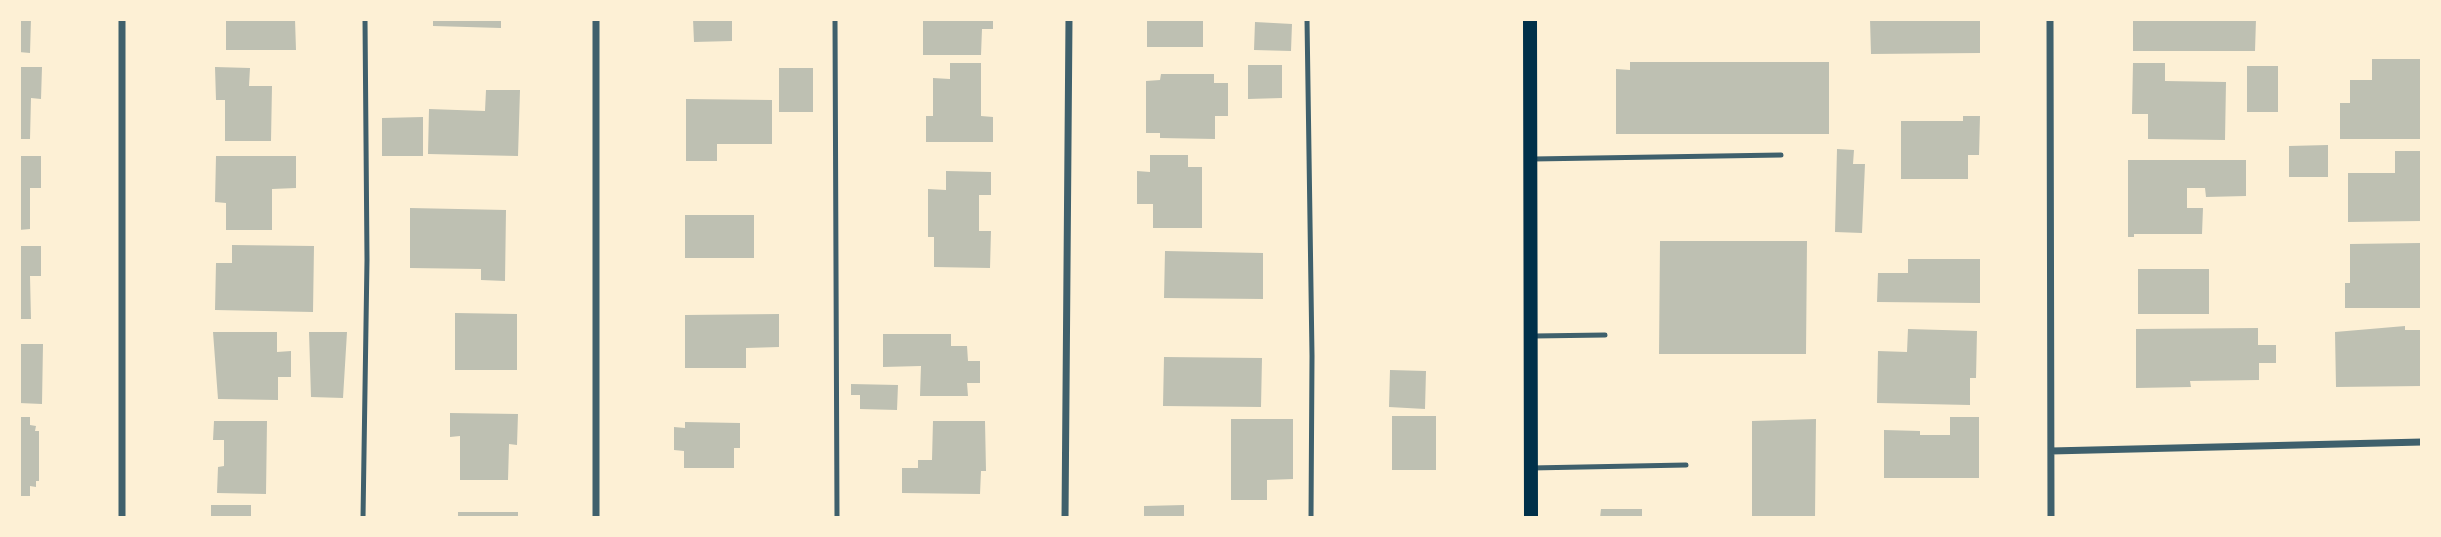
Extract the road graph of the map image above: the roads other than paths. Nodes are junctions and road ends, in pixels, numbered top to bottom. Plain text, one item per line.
1 (122, 19) edge
2 (365, 19) edge
3 (596, 19) edge
4 (835, 19) edge
5 (1069, 19) edge
6 (1307, 19) edge
7 (1530, 19) edge
8 (2050, 19) edge
9 (1781, 155) dead end
10 (1530, 159) junction
11 (1605, 335) dead end
12 (1530, 336) junction
13 (2422, 442) edge
14 (2051, 451) junction
15 (1686, 465) dead end
16 (1531, 468) junction
17 (122, 518) edge
18 (363, 518) edge
19 (596, 518) edge
20 (837, 518) edge
21 (1065, 518) edge
22 (1311, 518) edge
23 (1531, 518) edge
24 (2051, 518) edge

1 - 17 street
2 - 18 lane
3 - 19 street
4 - 20 lane
5 - 21 street
6 - 22 lane
7 - 10 main road
8 - 14 street
9 - 10 lane
10 - 12 main road
11 - 12 lane
12 - 16 main road
13 - 14 street
14 - 24 street
15 - 16 lane
16 - 23 main road

